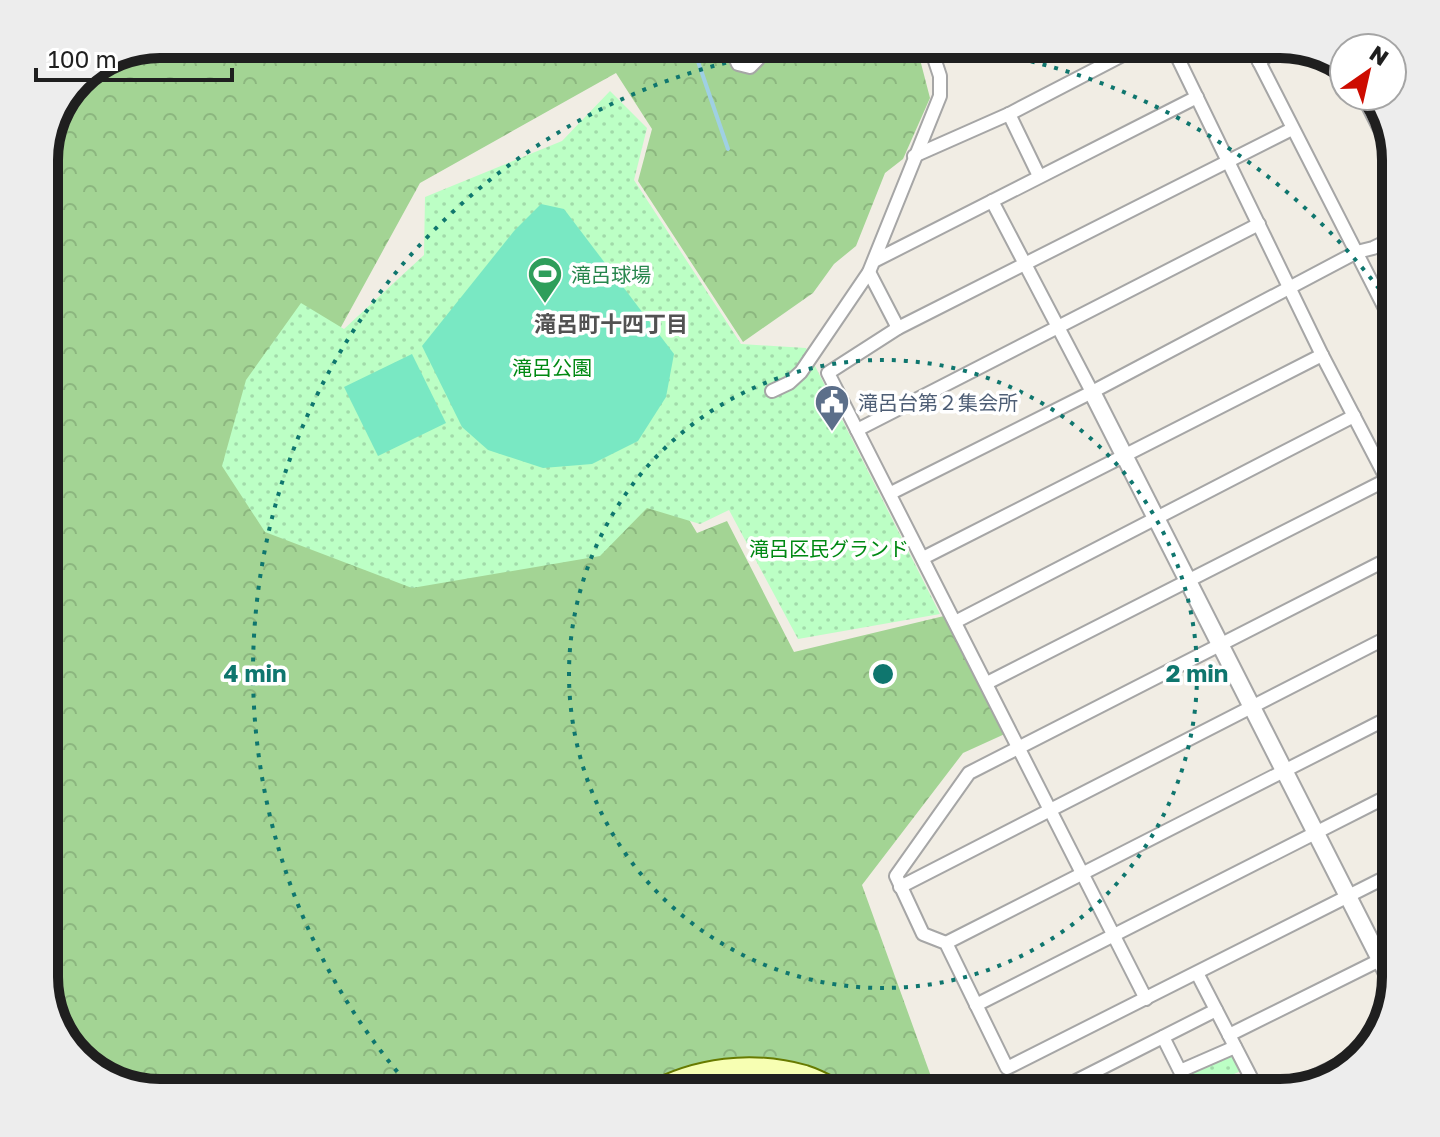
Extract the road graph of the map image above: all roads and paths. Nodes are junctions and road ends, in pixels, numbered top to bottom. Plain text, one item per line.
1 (735, 58) edge
2 (758, 58) edge
3 (934, 58) edge
4 (1117, 58) edge
5 (1178, 58) edge
6 (1257, 58) edge
7 (1264, 58) edge
8 (1259, 62) junction
9 (1197, 97) junction
10 (1009, 114) junction
11 (1292, 129) junction
12 (914, 156) junction
13 (1228, 161) junction
14 (1039, 176) junction
15 (992, 201) junction
16 (1259, 224) junction
17 (1382, 244) edge
18 (1357, 252) junction
19 (1025, 262) junction
20 (871, 266) junction
21 (1290, 288) junction
22 (1382, 302) edge
23 (898, 328) junction
24 (1058, 328) junction
25 (1322, 355) junction
26 (772, 391) dead end
27 (1092, 392) junction
28 (1354, 416) junction
29 (857, 430) junction
30 (1124, 456) junction
31 (1382, 461) edge
32 (1382, 482) edge
33 (891, 493) junction
34 (1155, 520) junction
35 (923, 558) junction
36 (1382, 562) edge
37 (1189, 581) junction
38 (955, 622) junction
39 (1382, 640) edge
40 (1218, 644) junction
41 (987, 683) junction
42 (1251, 707) junction
43 (1382, 721) edge
44 (1019, 747) junction
45 (1284, 771) junction
46 (1382, 799) edge
47 (1051, 810) junction
48 (1316, 833) junction
49 (1082, 873) junction
50 (1382, 879) edge
51 (900, 887) junction
52 (1347, 897) junction
53 (1115, 935) junction
54 (946, 943) junction
55 (1380, 960) junction
56 (1382, 964) edge
57 (1197, 973) junction
58 (1146, 999) junction
59 (976, 1005) junction
60 (1216, 1010) junction
61 (1229, 1035) junction
62 (1163, 1037) junction
63 (1235, 1047) junction
64 (679, 1079) edge
65 (814, 1079) edge
66 (1080, 1079) edge
67 (1252, 1079) edge

1 - 2 street
3 - 12 street
4 - 10 street
5 - 9 street
6 - 8 street
7 - 8 street
8 - 11 street
9 - 13 street
9 - 14 street
10 - 12 street
10 - 14 street
11 - 13 street
11 - 18 street
12 - 20 street
13 - 16 street
13 - 19 street
14 - 15 street
15 - 19 street
15 - 20 street
16 - 21 street
16 - 24 street
17 - 18 street
18 - 21 street
18 - 22 street
19 - 23 street
19 - 24 street
20 - 23 street
20 - 26 street
21 - 25 street
21 - 27 street
23 - 29 street
24 - 27 street
24 - 29 street
25 - 28 street
25 - 30 street
27 - 30 street
27 - 33 street
28 - 31 street
28 - 34 street
29 - 33 street
30 - 34 street
30 - 35 street
32 - 37 street
33 - 35 street
34 - 37 street
34 - 38 street
35 - 38 street
36 - 40 street
37 - 40 street
37 - 41 street
38 - 41 street
39 - 42 street
40 - 42 street
40 - 44 street
41 - 44 street
42 - 45 street
42 - 47 street
43 - 45 street
44 - 47 street
44 - 51 street
45 - 48 street
45 - 49 street
46 - 48 street
47 - 49 street
47 - 51 street
48 - 52 street
48 - 53 street
49 - 53 street
49 - 54 street
50 - 52 street
51 - 54 street
52 - 55 street
52 - 57 street
53 - 58 street
53 - 59 street
54 - 59 street
55 - 56 street
55 - 61 street
57 - 58 street
57 - 60 street
58 - 59 street
60 - 61 street
60 - 62 street
61 - 63 street
62 - 63 street
62 - 66 street
63 - 67 street
64 - 65 main road

